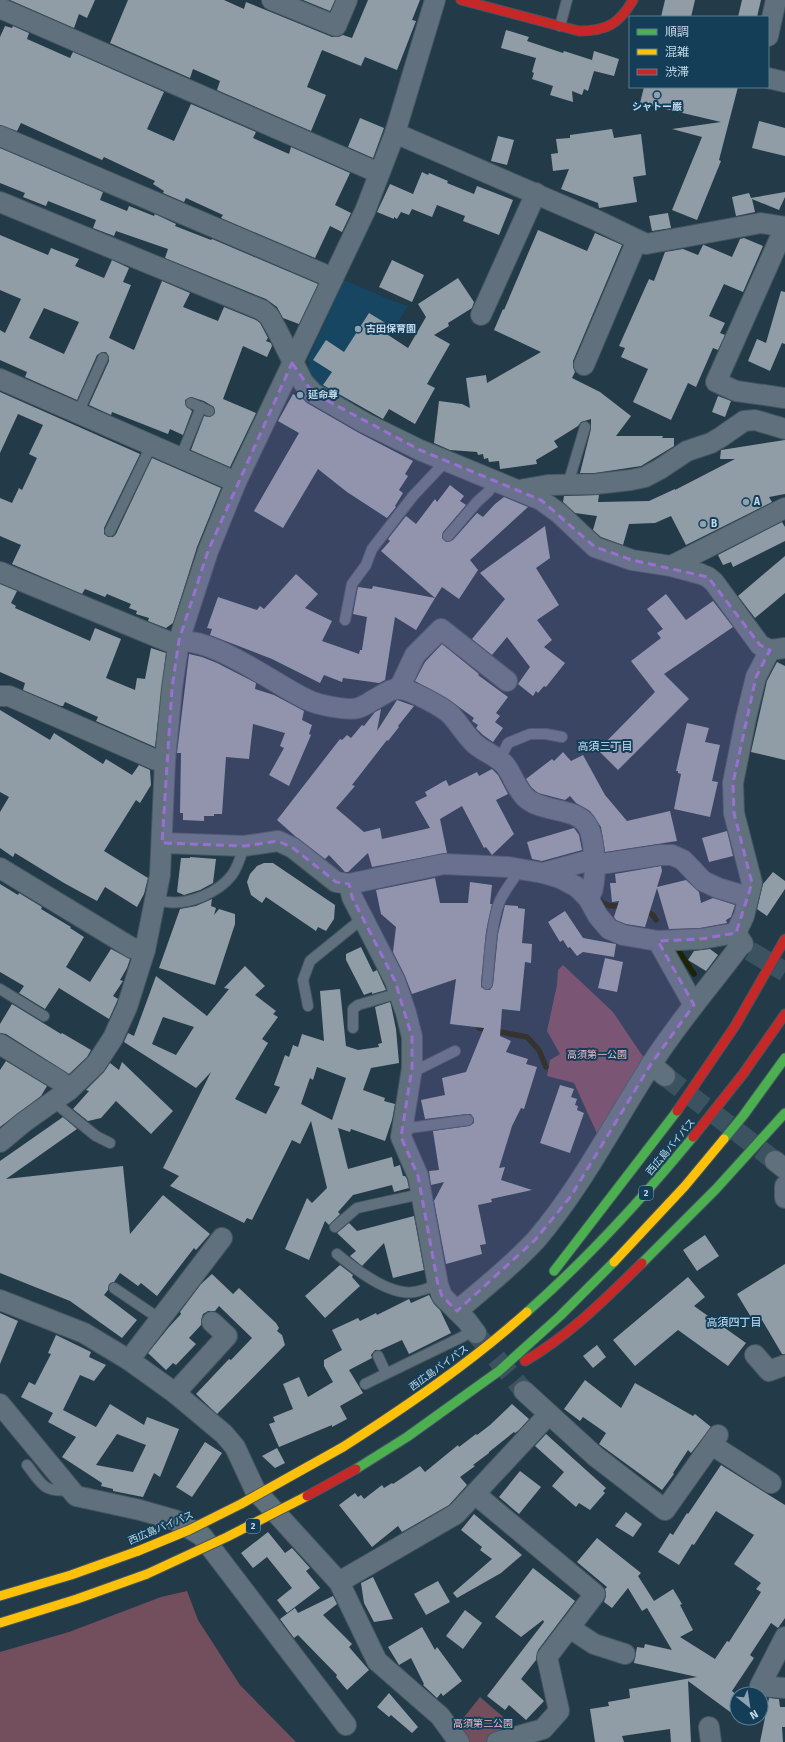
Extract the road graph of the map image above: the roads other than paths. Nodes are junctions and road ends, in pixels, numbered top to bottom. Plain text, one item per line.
1 (272, 0) edge
2 (347, 0) edge
3 (435, 0) edge
4 (461, 0) edge
5 (567, 0) edge
6 (633, 0) edge
7 (776, 0) edge
8 (0, 8) edge
9 (560, 26) junction
10 (769, 32) edge
11 (769, 78) edge
12 (785, 82) edge
13 (395, 133) junction
14 (0, 136) edge
15 (379, 173) junction
16 (536, 193) junction
17 (0, 202) edge
18 (637, 240) junction
19 (333, 278) junction
20 (482, 315) dead end
21 (103, 358) dead end
22 (292, 363) junction
23 (584, 365) dead end
24 (0, 379) edge
25 (785, 398) edge
26 (191, 403) dead end
27 (78, 413) junction
28 (586, 427) dead end
29 (785, 429) edge
30 (151, 446) junction
31 (180, 459) junction
32 (446, 461) junction
33 (495, 481) junction
34 (236, 482) junction
35 (568, 484) junction
36 (519, 490) junction
37 (785, 508) edge
38 (110, 531) dead end
39 (448, 536) dead end
40 (671, 566) junction
41 (0, 572) edge
42 (345, 620) dead end
43 (179, 640) junction
44 (778, 649) edge
45 (507, 681) dead end
46 (399, 689) junction
47 (0, 696) edge
48 (562, 736) dead end
49 (165, 760) junction
50 (499, 761) junction
51 (162, 843) junction
52 (244, 846) junction
53 (593, 862) junction
54 (0, 868) edge
55 (520, 869) junction
56 (543, 872) junction
57 (349, 884) junction
58 (748, 897) junction
59 (155, 898) junction
60 (588, 898) junction
61 (363, 918) junction
62 (785, 939) edge
63 (658, 941) junction
64 (743, 943) junction
65 (145, 950) junction
66 (487, 984) dead end
67 (0, 989) edge
68 (399, 993) junction
69 (694, 1005) junction
70 (308, 1006) dead end
71 (785, 1014) edge
72 (44, 1016) dead end
73 (353, 1028) dead end
74 (0, 1044) edge
75 (455, 1051) dead end
76 (785, 1058) edge
77 (412, 1068) junction
78 (62, 1096) junction
79 (785, 1113) edge
80 (468, 1120) dead end
81 (403, 1127) junction
82 (0, 1142) edge
83 (110, 1143) dead end
84 (785, 1186) edge
85 (421, 1194) junction
86 (785, 1198) edge
87 (335, 1226) dead end
88 (222, 1238) dead end
89 (337, 1254) dead end
90 (546, 1279) dead end
91 (438, 1285) junction
92 (114, 1288) dead end
93 (536, 1291) dead end
94 (0, 1300) edge
95 (457, 1311) junction
96 (160, 1319) junction
97 (212, 1322) dead end
98 (477, 1338) junction
99 (755, 1355) dead end
100 (378, 1356) dead end
101 (129, 1360) junction
102 (785, 1365) edge
103 (499, 1371) junction
104 (386, 1373) junction
105 (365, 1384) dead end
106 (524, 1391) tunnel mouth
107 (175, 1393) junction
108 (0, 1404) edge
109 (549, 1414) junction
110 (27, 1465) dead end
111 (771, 1483) dead end
112 (70, 1490) junction
113 (475, 1494) junction
114 (339, 1582) junction
115 (0, 1596) edge
116 (0, 1623) edge
117 (570, 1628) junction
118 (785, 1637) edge
119 (624, 1654) dead end
120 (785, 1688) edge
121 (346, 1725) dead end
122 (459, 1742) edge
123 (497, 1742) edge

1 - 2 street
3 - 13 street
4 - 9 main road
5 - 9 lane
6 - 9 main road
7 - 10 street
8 - 15 street
11 - 12 street
13 - 15 street
13 - 16 street
14 - 19 street
15 - 19 street
16 - 18 street
16 - 20 street
17 - 22 street
18 - 23 street
18 - 25 street
19 - 22 street
21 - 27 lane
22 - 32 street
22 - 34 street
24 - 27 street
26 - 31 lane
27 - 30 street
28 - 35 lane
29 - 35 street
30 - 31 street
30 - 38 lane
31 - 34 street
32 - 33 street
32 - 42 lane
33 - 36 street
33 - 39 lane
34 - 43 street
35 - 36 street
36 - 40 street
37 - 40 street
40 - 44 street
41 - 43 street
43 - 46 street
43 - 49 street
44 - 58 street
45 - 46 street
46 - 50 street
47 - 49 street
48 - 50 lane
49 - 51 street
50 - 53 street
51 - 52 street
51 - 59 street
52 - 57 street
52 - 59 lane
53 - 56 street
53 - 58 street
53 - 60 street
54 - 65 street
55 - 56 street
55 - 57 street
55 - 66 lane
56 - 60 street
57 - 61 street
58 - 64 street
59 - 65 street
60 - 63 street
61 - 68 street
61 - 70 lane
62 - 90 main road
63 - 64 street
63 - 69 street
64 - 69 street
65 - 78 street
67 - 72 lane
68 - 73 lane
68 - 77 street
69 - 95 street
71 - 98 main road, 西広島バイパス / 2
74 - 78 street
75 - 77 lane
76 - 103 main road, 2
77 - 81 street
78 - 82 street
78 - 83 lane
79 - 103 main road
80 - 81 lane
81 - 85 street
84 - 86 street
85 - 87 lane
85 - 91 street
88 - 96 street
89 - 91 lane
91 - 95 street
92 - 96 lane
93 - 98 main road
94 - 101 street
95 - 98 street
96 - 101 street
97 - 107 street
98 - 104 lane
98 - 115 main road, 西広島バイパス / 2, bridge
99 - 102 street
100 - 104 lane
101 - 107 street
103 - 116 main road, 2, bridge
104 - 105 lane
106 - 109 street
107 - 114 street
108 - 112 street
109 - 111 street
109 - 113 street
110 - 112 lane
112 - 121 street
113 - 114 street
113 - 117 street
114 - 122 street
117 - 119 street
117 - 123 street
118 - 120 street

